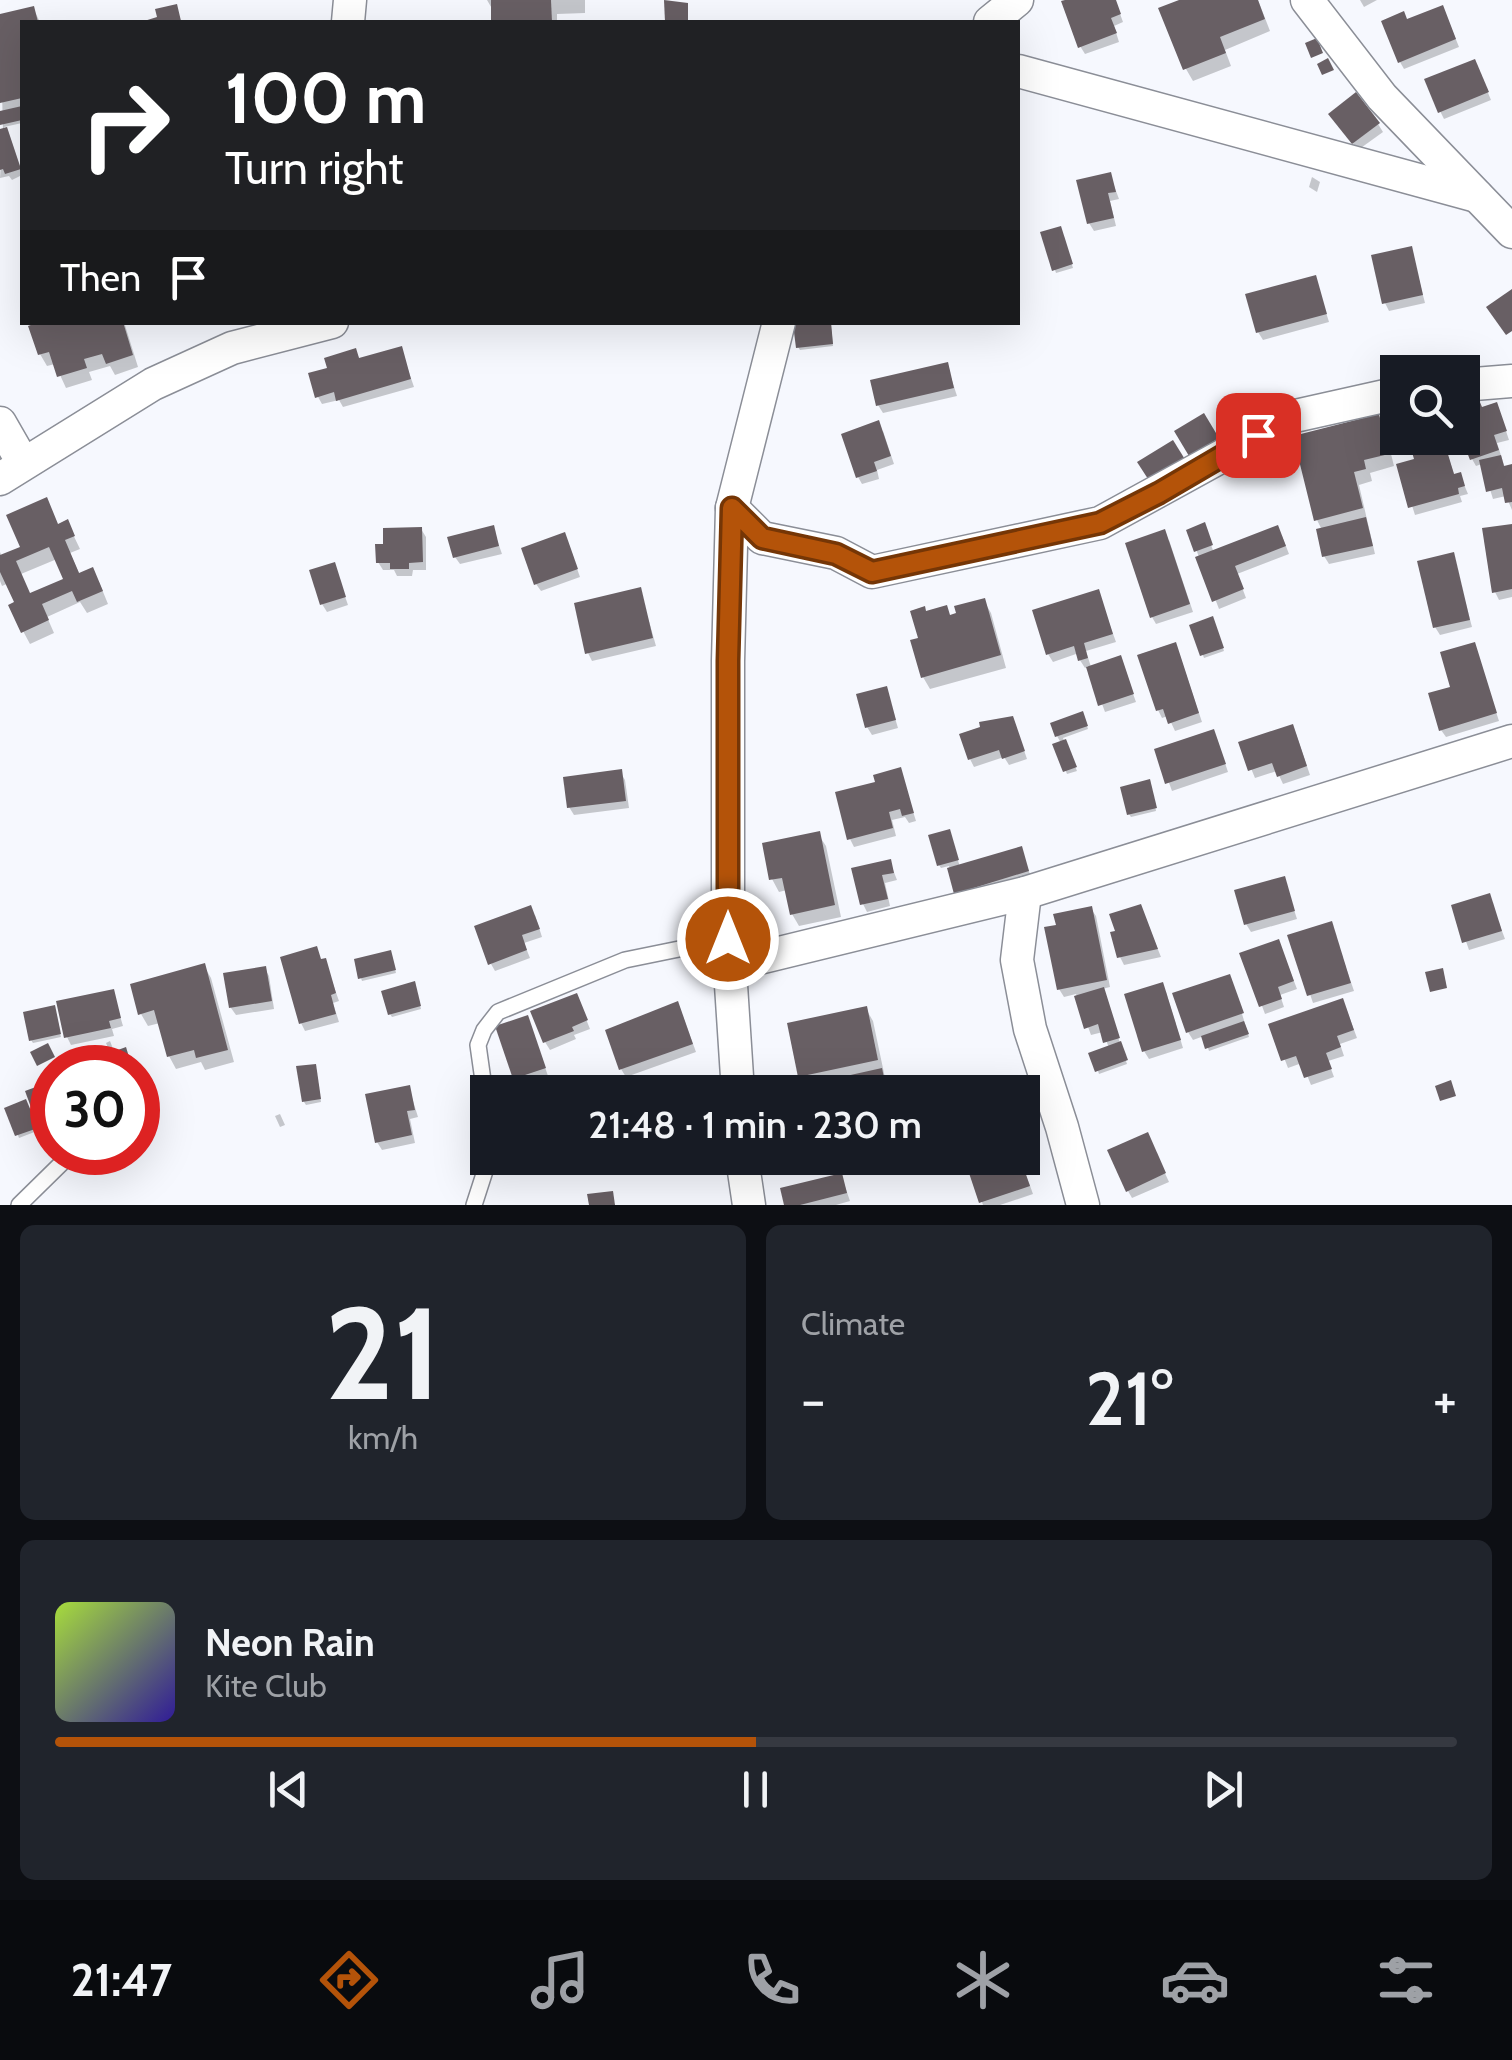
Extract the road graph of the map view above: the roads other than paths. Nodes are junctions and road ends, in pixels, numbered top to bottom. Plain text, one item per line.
1 (1017, 0) edge
2 (1307, 0) edge
3 (992, 20) edge
4 (1020, 72) edge
5 (1477, 196) junction
6 (1512, 232) edge
7 (311, 325) edge
8 (778, 325) edge
9 (239, 335) edge
10 (1512, 381) edge
11 (1480, 384) edge
12 (1380, 397) edge
13 (0, 423) edge
14 (12, 471) edge
15 (732, 508) junction
16 (1512, 741) edge
17 (1025, 893) junction
18 (729, 952) junction
19 (482, 1075) edge
20 (737, 1075) edge
21 (50, 1175) edge
22 (483, 1175) edge
23 (745, 1175) edge
24 (19, 1205) edge
25 (474, 1205) edge
26 (749, 1205) edge
27 (1083, 1205) edge

1 - 3 street
2 - 5 street
4 - 5 street
5 - 6 street
7 - 9 street
8 - 15 street
9 - 14 street
10 - 11 street
12 - 15 street
13 - 14 street
15 - 18 street
16 - 17 street
17 - 18 street
17 - 27 street
18 - 19 lane
18 - 20 street
21 - 24 lane
22 - 25 lane
23 - 26 street

